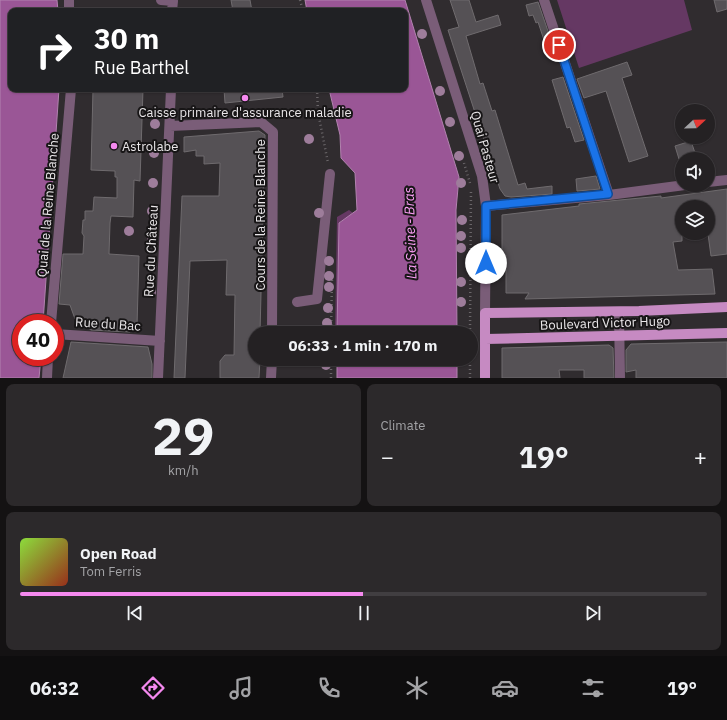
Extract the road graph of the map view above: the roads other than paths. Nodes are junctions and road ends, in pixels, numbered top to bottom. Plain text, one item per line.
1 (161, 0) edge
2 (426, 0) edge
3 (544, 0) edge
4 (172, 8) edge
5 (71, 92) edge
6 (171, 92) edge
7 (170, 126) junction
8 (330, 174) dead end
9 (727, 180) edge
10 (715, 181) edge
11 (675, 186) edge
12 (608, 194) junction
13 (486, 206) junction
14 (297, 302) dead end
15 (727, 308) edge
16 (619, 312) junction
17 (485, 313) junction
18 (52, 314) edge
19 (272, 326) edge
20 (727, 333) edge
21 (64, 335) edge
22 (620, 336) junction
23 (485, 339) junction
24 (160, 341) junction
25 (48, 366) edge
26 (272, 366) edge
27 (47, 378) edge
28 (158, 378) edge
29 (271, 378) edge
30 (485, 378) edge
31 (620, 378) edge

1 - 4 street
2 - 13 street, Quai Pasteur
3 - 12 street
5 - 18 street, Quai de la Reine Blanche
6 - 7 street, Rue du Château
7 - 19 street, Cours de la Reine Blanche
7 - 24 street, Rue du Château
8 - 14 street
9 - 10 street
11 - 12 street
12 - 13 street
13 - 17 street, Quai Pasteur
15 - 16 main road, Boulevard Victor Hugo
16 - 17 main road, Boulevard Victor Hugo
16 - 22 street
17 - 23 main road, Quai Pasteur
20 - 22 main road, Boulevard Victor Hugo
21 - 24 street, Rue du Bac
22 - 23 main road, Boulevard Victor Hugo
22 - 31 street
23 - 30 main road, Quai Pasteur
24 - 28 street, Rue du Château
25 - 27 street
26 - 29 street

